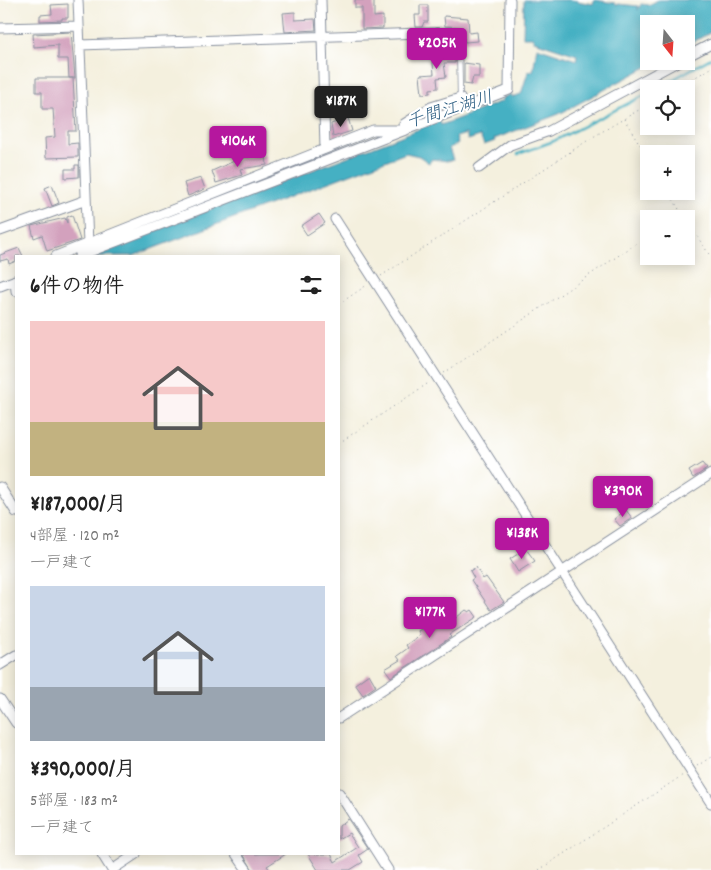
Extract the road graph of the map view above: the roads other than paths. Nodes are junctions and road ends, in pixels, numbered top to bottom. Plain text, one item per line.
1 (78, 0) edge
2 (321, 0) edge
3 (510, 1) edge
4 (79, 26) junction
5 (0, 28) edge
6 (323, 37) junction
7 (459, 40) joint
8 (711, 44) edge
9 (80, 45) junction
10 (695, 52) edge
11 (661, 70) edge
12 (460, 98) joint
13 (406, 130) junction
14 (325, 149) junction
15 (479, 168) dead end
16 (86, 200) junction
17 (335, 219) dead end
18 (0, 231) edge
19 (88, 244) junction
20 (59, 255) edge
21 (82, 255) edge
22 (15, 284) edge
23 (0, 286) edge
24 (711, 474) edge
25 (0, 487) edge
26 (15, 510) edge
27 (562, 571) junction
28 (15, 656) edge
29 (0, 665) edge
30 (0, 699) edge
31 (340, 717) edge
32 (15, 722) edge
33 (340, 795) edge
34 (711, 803) edge
35 (103, 855) edge
36 (134, 855) edge
37 (237, 855) edge
38 (112, 870) edge
39 (247, 870) edge
40 (388, 870) edge

1 - 4 street
2 - 6 street
3 - 13 street
4 - 5 street
4 - 9 street
6 - 7 street
6 - 9 street
6 - 14 street
7 - 12 lane
8 - 10 street
9 - 16 street
11 - 15 street
12 - 13 street
13 - 14 street
13 - 21 street
14 - 19 street
16 - 18 street
16 - 19 street
17 - 27 street
19 - 20 street
22 - 23 street
24 - 27 street
25 - 26 street
27 - 31 street
27 - 34 street
28 - 29 street
30 - 32 street
33 - 40 street
35 - 38 street
36 - 38 street
37 - 39 street

